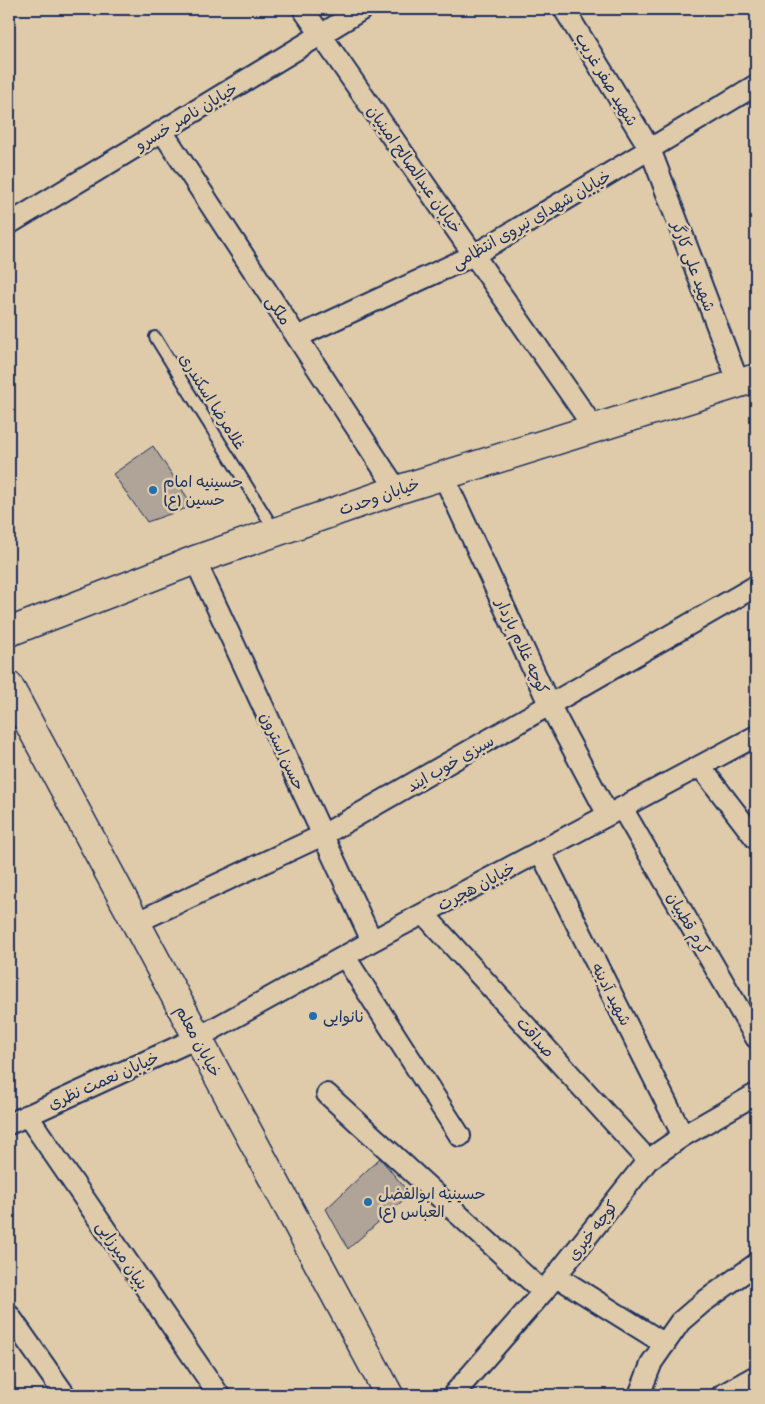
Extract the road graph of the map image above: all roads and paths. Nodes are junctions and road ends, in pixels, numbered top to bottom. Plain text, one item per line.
1 (303, 9) edge
2 (363, 9) edge
3 (564, 9) edge
4 (321, 34) junction
5 (756, 85) edge
6 (162, 131) junction
7 (650, 149) junction
8 (11, 218) edge
9 (474, 255) junction
10 (156, 337) dead end
11 (297, 337) junction
12 (748, 381) edge
13 (594, 428) junction
14 (443, 475) junction
15 (397, 490) junction
16 (275, 532) junction
17 (194, 560) junction
18 (756, 586) edge
19 (9, 632) edge
20 (9, 686) edge
21 (550, 706) junction
22 (756, 736) edge
23 (700, 766) junction
24 (615, 811) junction
25 (323, 835) junction
26 (756, 839) edge
27 (540, 851) junction
28 (424, 914) junction
29 (136, 923) junction
30 (372, 941) junction
31 (344, 957) junction
32 (750, 1010) edge
33 (197, 1038) junction
34 (756, 1038) edge
35 (327, 1094) dead end
36 (756, 1094) edge
37 (27, 1115) junction
38 (9, 1124) edge
39 (460, 1136) dead end
40 (683, 1136) junction
41 (648, 1160) junction
42 (756, 1264) edge
43 (556, 1276) junction
44 (543, 1292) junction
45 (9, 1315) edge
46 (665, 1344) junction
47 (756, 1376) edge
48 (64, 1395) edge
49 (219, 1395) edge
50 (385, 1395) edge
51 (389, 1395) edge
52 (399, 1395) edge
53 (453, 1395) edge
54 (639, 1395) edge
55 (722, 1395) edge

1 - 4 street, خیابان عبدالصالح امینیان
2 - 4 street, خیابان ناصر خسرو
3 - 7 street, شهید صفر غریب
4 - 6 street, خیابان ناصر خسرو
4 - 9 street, خیابان عبدالصالح امینیان
5 - 7 street, خیابان شهدای نیروی انتظامی
6 - 8 street, خیابان ناصر خسرو
6 - 11 street, ملکی
7 - 9 street, خیابان شهدای نیروی انتظامی
7 - 12 street, شهید علی کارگر
9 - 11 street, خیابان شهدای نیروی انتظامی
9 - 13 street, خیابان عبدالصالح امینیان
10 - 16 lane, غلامرضا اسکندری
11 - 15 street, ملکی
12 - 13 main road, خیابان وحدت
13 - 14 main road, خیابان وحدت
14 - 15 main road, خیابان وحدت
14 - 21 street, کوچه غلام بازدار
15 - 16 main road, خیابان وحدت
16 - 17 main road, خیابان وحدت
17 - 19 main road, خیابان وحدت
17 - 25 street, حسن استرون
18 - 21 street, سبزی خوب ایند
20 - 29 main road, خیابان معلم
21 - 24 street, کوچه غلام بازدار
21 - 25 street, سبزی خوب ایند
22 - 23 street, خیابان هجرت
23 - 24 street, خیابان هجرت
23 - 26 street
24 - 27 street, خیابان هجرت
24 - 32 street, کرم قطبیان
25 - 29 street, سبزی خوب ایند
25 - 30 street, حسن استرون
27 - 28 street, خیابان هجرت
27 - 40 street, شهید آدینه
28 - 30 street, خیابان هجرت
28 - 41 street, صداقت
29 - 33 main road, خیابان معلم
30 - 31 street, خیابان هجرت
31 - 33 street, خیابان هجرت
31 - 39 street
32 - 34 street, کرم قطبیان
33 - 37 street, خیابان نعمت نظری
33 - 51 main road, خیابان معلم
35 - 44 street
36 - 40 street, کوچه خیری
37 - 38 street, خیابان نعمت نظری
37 - 49 street, بنیان میرزایی
40 - 41 street, کوچه خیری
41 - 43 street, کوچه خیری
42 - 46 street
43 - 44 street, کوچه خیری
43 - 46 street
44 - 53 street, کوچه خیری
45 - 48 street
46 - 54 street
47 - 55 street
50 - 51 main road
51 - 52 main road

